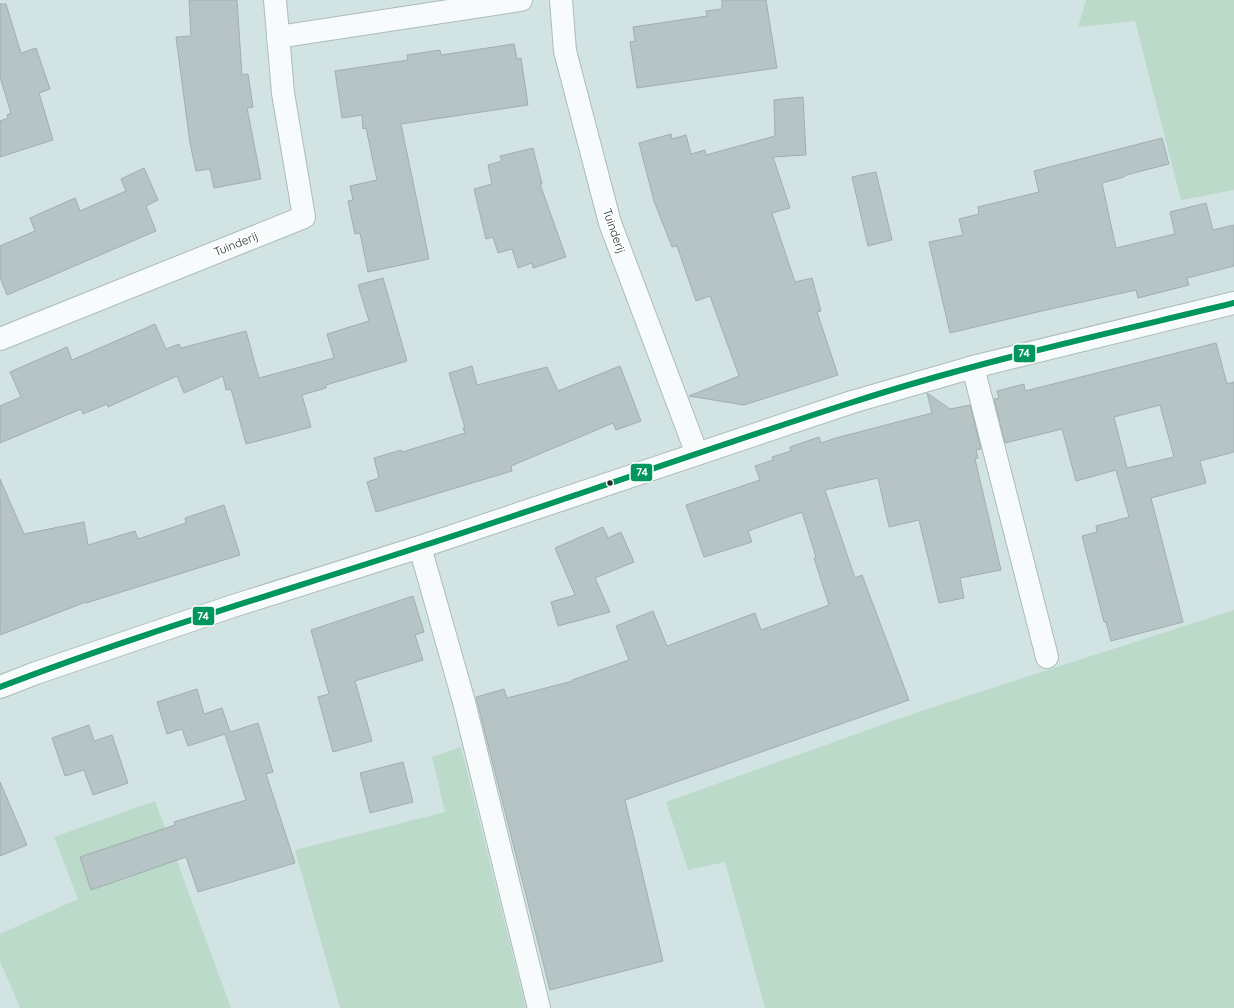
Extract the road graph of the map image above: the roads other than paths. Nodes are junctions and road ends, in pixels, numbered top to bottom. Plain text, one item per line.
1 (275, 0) edge
2 (521, 0) edge
3 (561, 0) edge
4 (278, 37) junction
5 (1234, 303) edge
6 (0, 338) edge
7 (972, 367) junction
8 (697, 454) junction
9 (420, 547) junction
10 (1047, 657) dead end
11 (0, 687) edge
12 (538, 1008) edge

1 - 4 street, Tuinderij
2 - 4 street
3 - 8 street, Tuinderij
4 - 6 street, Tuinderij
5 - 7 street
7 - 8 street
7 - 10 street
8 - 9 street
9 - 11 street
9 - 12 street

